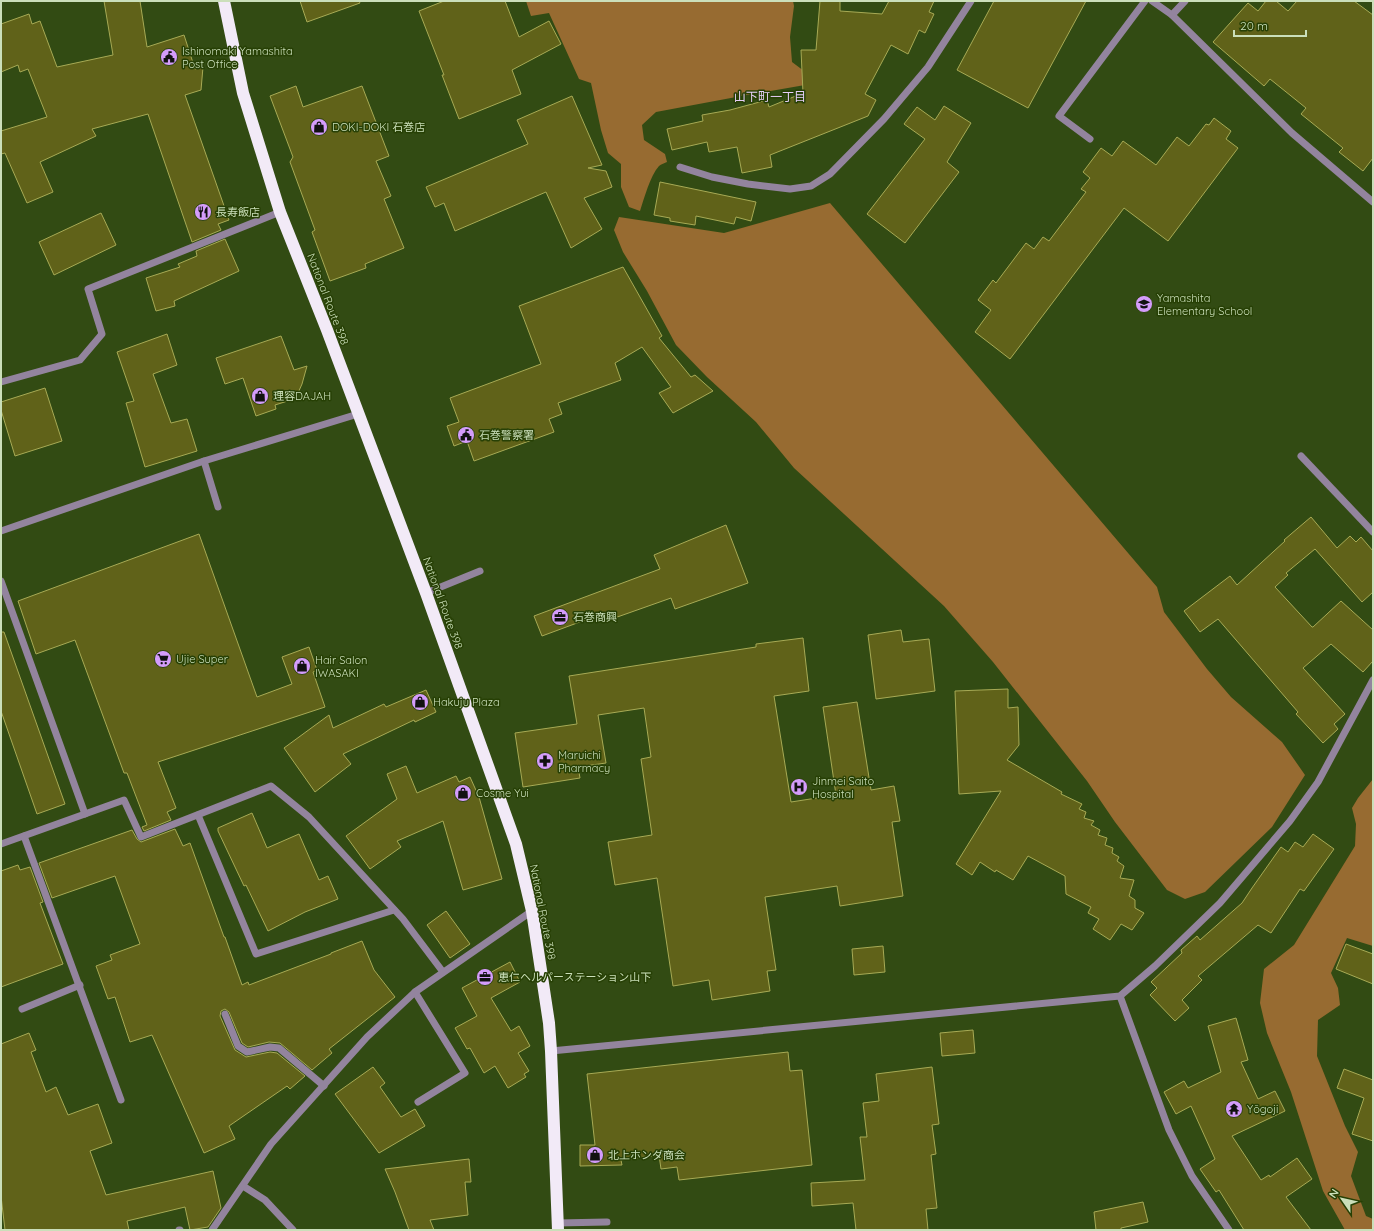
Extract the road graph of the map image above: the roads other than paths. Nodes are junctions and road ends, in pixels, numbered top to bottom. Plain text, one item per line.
1 (224, 1) edge
2 (971, 1) edge
3 (1145, 1) edge
4 (1152, 1) edge
5 (1185, 1) edge
6 (1172, 15) junction
7 (1090, 139) dead end
8 (680, 167) dead end
9 (1373, 202) edge
10 (280, 212) junction
11 (1, 382) edge
12 (358, 414) junction
13 (1301, 456) dead end
14 (204, 461) junction
15 (218, 507) dead end
16 (1, 531) edge
17 (1373, 532) edge
18 (480, 571) dead end
19 (1, 581) edge
20 (426, 593) junction
21 (1373, 680) edge
22 (85, 814) junction
23 (198, 815) junction
24 (24, 836) junction
25 (1, 844) edge
26 (394, 910) junction
27 (532, 911) junction
28 (443, 972) junction
29 (80, 985) junction
30 (415, 992) junction
31 (1120, 996) junction
32 (22, 1010) dead end
33 (225, 1014) dead end
34 (551, 1051) junction
35 (324, 1086) junction
36 (121, 1100) dead end
37 (418, 1102) dead end
38 (243, 1186) junction
39 (607, 1222) dead end
40 (557, 1226) edge
41 (212, 1230) edge
42 (293, 1230) edge
43 (1229, 1230) edge

1 - 10 highway, National Route 398
2 - 8 street
3 - 7 street
4 - 6 street
5 - 6 street
6 - 9 street
10 - 11 street
10 - 12 highway, National Route 398
12 - 14 street
12 - 20 highway, National Route 398
13 - 17 street
14 - 15 street
14 - 16 street
18 - 20 street
19 - 22 street
20 - 27 highway, National Route 398
21 - 31 street
22 - 23 street
22 - 24 street
23 - 26 street
23 - 26 street
24 - 25 street
24 - 29 street
26 - 28 street
27 - 28 street
27 - 34 highway, National Route 398
28 - 30 street
29 - 32 street
29 - 36 street
30 - 35 street
30 - 37 street
31 - 34 street
31 - 43 street
33 - 35 street
34 - 40 highway, National Route 398
35 - 38 street
38 - 41 street
38 - 42 street
39 - 40 street

